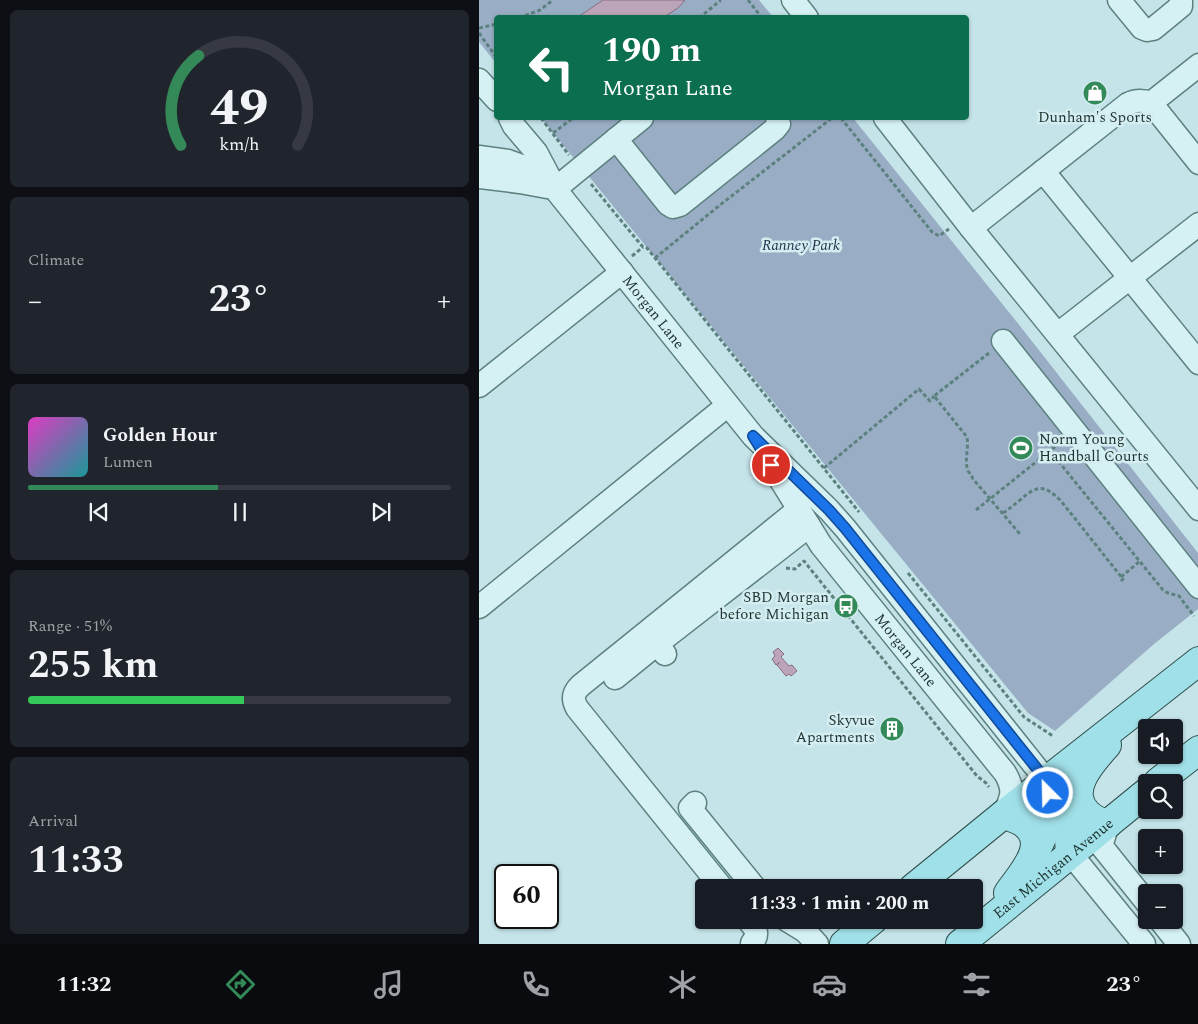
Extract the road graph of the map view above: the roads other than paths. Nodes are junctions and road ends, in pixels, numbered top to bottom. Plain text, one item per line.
1 (793, 0) edge
2 (1119, 0) edge
3 (1181, 0) edge
4 (805, 15) edge
5 (1198, 65) edge
6 (479, 80) edge
7 (494, 97) edge
8 (1151, 103) junction
9 (511, 120) edge
10 (640, 120) edge
11 (778, 120) edge
12 (887, 120) edge
13 (616, 139) junction
14 (479, 157) edge
15 (1198, 163) edge
16 (1043, 171) junction
17 (479, 177) edge
18 (555, 189) junction
19 (967, 223) junction
20 (1198, 224) edge
21 (622, 272) junction
22 (1129, 278) junction
23 (1058, 334) junction
24 (1003, 341) road end
25 (1198, 363) edge
26 (479, 386) edge
27 (728, 405) junction
28 (753, 436) junction
29 (1198, 509) edge
30 (804, 518) junction
31 (1198, 587) edge
32 (479, 607) edge
33 (927, 631) junction
34 (905, 649) junction
35 (1198, 661) edge
36 (615, 678) dead end
37 (1136, 710) junction
38 (1198, 750) edge
39 (1168, 774) edge
40 (1082, 779) junction
41 (1046, 780) junction
42 (1138, 799) edge
43 (695, 803) dead end
44 (1004, 814) junction
45 (1107, 824) junction
46 (1071, 853) junction
47 (1033, 856) junction
48 (1114, 863) junction
49 (715, 879) edge
50 (748, 879) edge
51 (924, 879) edge
52 (1092, 881) junction
53 (1138, 892) edge
54 (989, 920) junction
55 (755, 929) edge
56 (802, 929) edge
57 (862, 929) edge
58 (1167, 929) edge
59 (752, 944) edge
60 (817, 944) edge
61 (844, 944) edge
62 (960, 944) edge
63 (1143, 944) edge
64 (1179, 944) edge

1 - 4 street
2 - 3 street
5 - 8 street
6 - 7 street
8 - 15 street
8 - 16 street
9 - 18 street
10 - 13 street
11 - 13 street
12 - 19 street
13 - 18 street
14 - 18 street, Morgan Lane
16 - 19 street
16 - 22 street
17 - 18 street
18 - 21 street, Morgan Lane
19 - 23 street
20 - 22 street
21 - 26 street
21 - 27 street, Morgan Lane
22 - 23 street
22 - 25 street
23 - 29 street
24 - 31 street
27 - 28 street, Morgan Lane
27 - 32 street
28 - 30 street, Morgan Lane
28 - 33 street, Morgan Lane
30 - 34 street, Morgan Lane
30 - 36 street
30 - 49 street
33 - 34 street
33 - 41 street, Morgan Lane
34 - 44 street, Morgan Lane
35 - 37 main road
37 - 40 main road
37 - 41 main road
38 - 39 main road
40 - 45 main road
40 - 46 main road
41 - 44 main road
41 - 47 main road
42 - 45 main road, East Michigan Avenue
43 - 50 street
44 - 47 main road
44 - 51 main road
45 - 46 main road, East Michigan Avenue
45 - 48 street
46 - 52 street
46 - 54 main road, East Michigan Avenue
47 - 54 main road
48 - 52 street
48 - 53 street
52 - 63 street
54 - 62 main road, East Michigan Avenue
55 - 59 street
56 - 60 street
57 - 61 main road
58 - 64 street

